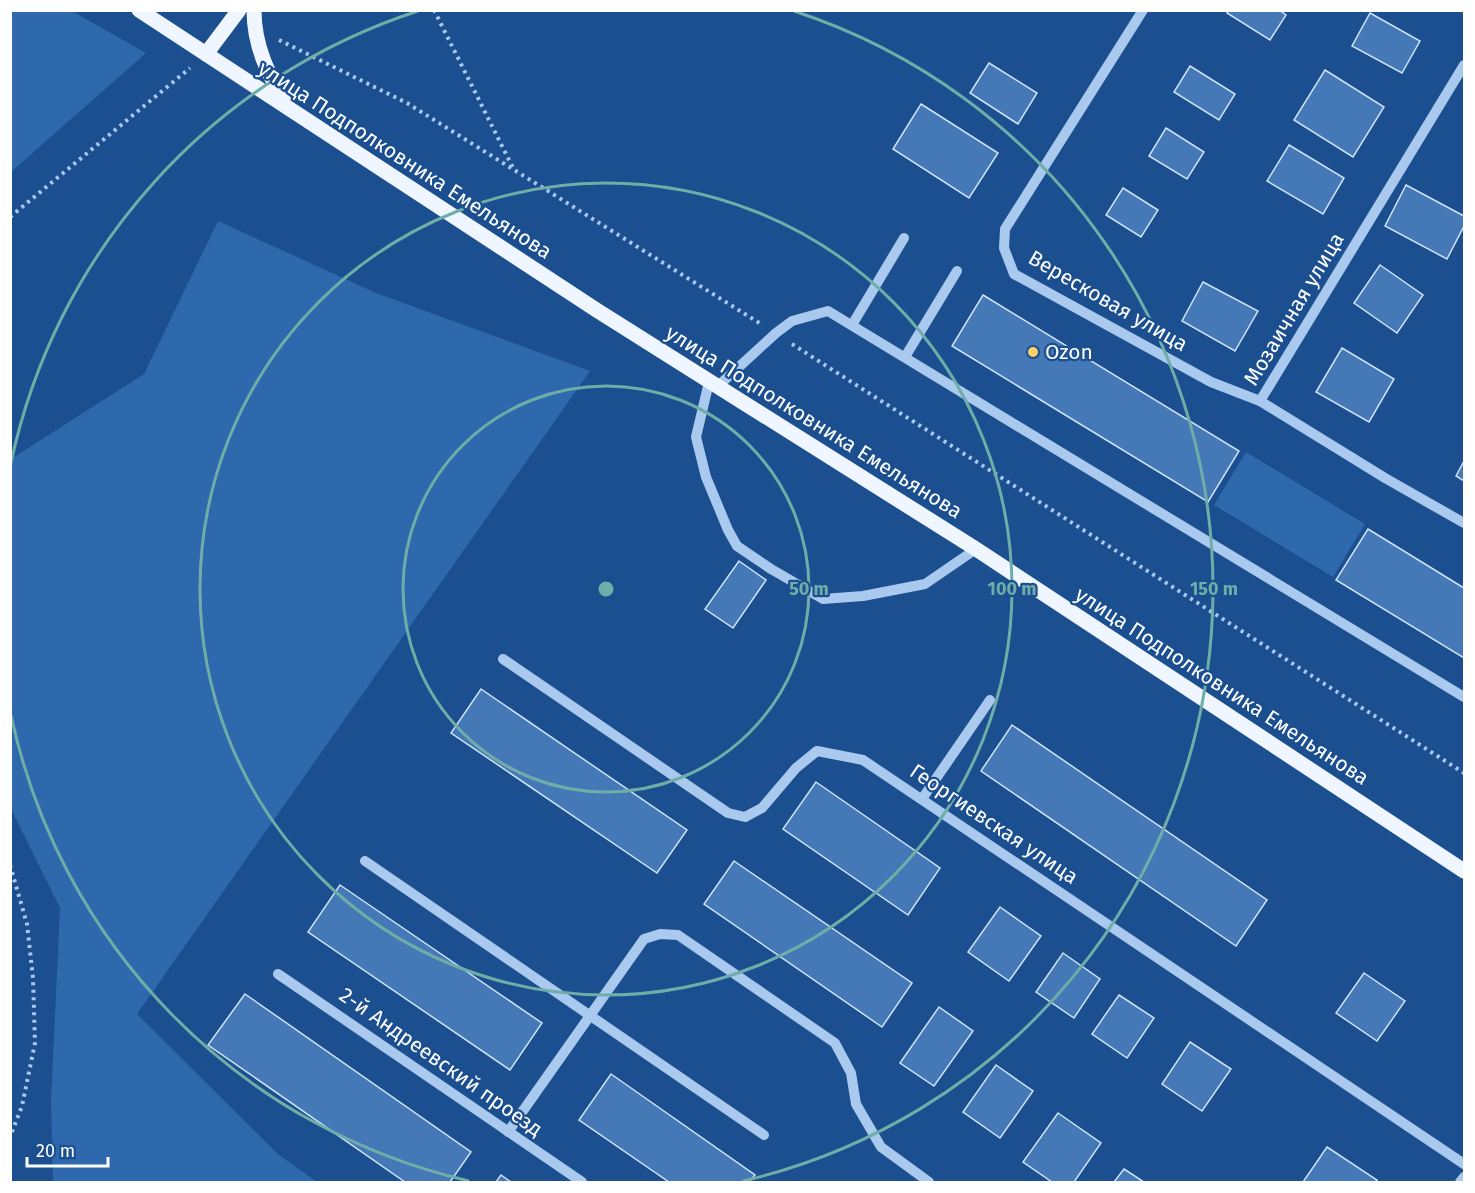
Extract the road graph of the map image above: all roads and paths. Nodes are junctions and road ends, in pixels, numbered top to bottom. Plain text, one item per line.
1 (139, 10) edge
2 (239, 10) edge
3 (254, 10) edge
4 (434, 10) edge
5 (1143, 10) edge
6 (254, 28) junction
7 (206, 54) junction
8 (1464, 65) edge
9 (289, 109) junction
10 (514, 169) junction
11 (10, 217) edge
12 (904, 238) dead end
13 (957, 271) dead end
14 (852, 325) junction
15 (776, 333) junction
16 (905, 357) junction
17 (713, 385) junction
18 (1260, 401) junction
19 (1464, 523) edge
20 (976, 549) junction
21 (503, 659) dead end
22 (1464, 697) edge
23 (990, 700) dead end
24 (1464, 773) edge
25 (922, 799) junction
26 (365, 861) dead end
27 (10, 865) edge
28 (1464, 871) edge
29 (278, 974) dead end
30 (590, 1016) junction
31 (508, 1132) junction
32 (764, 1135) dead end
33 (10, 1137) edge
34 (1464, 1164) edge
35 (1464, 1177) edge
36 (582, 1182) edge
37 (929, 1182) edge
38 (1460, 1182) edge

1 - 7 main road, улица Подполковника Емельянова
2 - 7 main road
3 - 6 main road
4 - 10 path
5 - 18 street, Вересковая улица
6 - 9 main road
6 - 10 path
7 - 9 main road, улица Подполковника Емельянова
7 - 11 path
8 - 18 street, Мозаичная улица
9 - 17 main road, улица Подполковника Емельянова
10 - 15 path
12 - 14 street
13 - 16 street
14 - 15 street
14 - 16 street
15 - 17 street
15 - 24 path
16 - 22 street
17 - 20 main road, улица Подполковника Емельянова
17 - 20 street
18 - 19 street, Мозаичная улица
20 - 28 main road, улица Подполковника Емельянова
21 - 25 street, Георгиевская улица
23 - 25 street
25 - 34 street, Георгиевская улица
26 - 30 street
27 - 33 path
29 - 31 street, 2-й Андреевский проезд
30 - 31 street
30 - 32 street
30 - 37 street
31 - 36 street, 2-й Андреевский проезд
35 - 38 street

